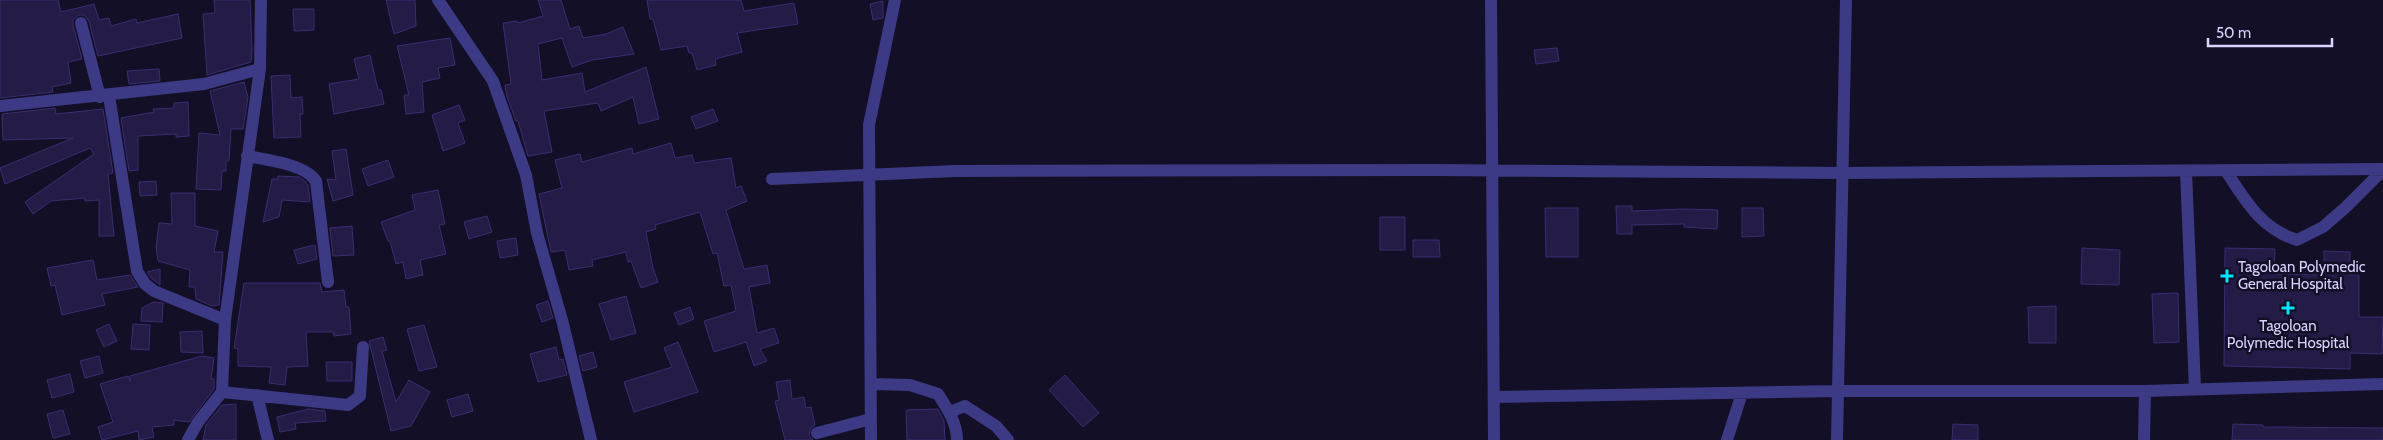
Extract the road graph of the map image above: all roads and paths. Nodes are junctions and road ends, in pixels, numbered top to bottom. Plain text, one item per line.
1 (261, 0) edge
2 (438, 0) edge
3 (895, 0) edge
4 (1491, 0) edge
5 (1846, 0) edge
6 (81, 23) dead end
7 (260, 68) junction
8 (105, 96) junction
9 (0, 106) edge
10 (247, 156) junction
11 (2383, 169) edge
12 (1491, 171) junction
13 (2186, 171) junction
14 (2226, 171) junction
15 (1843, 174) junction
16 (869, 175) junction
17 (772, 179) dead end
18 (328, 282) dead end
19 (225, 320) junction
20 (363, 347) dead end
21 (871, 384) junction
22 (2383, 384) edge
23 (2194, 390) junction
24 (1838, 391) junction
25 (2145, 391) junction
26 (222, 392) junction
27 (1742, 392) junction
28 (256, 395) junction
29 (1494, 397) junction
30 (950, 412) junction
31 (871, 418) junction
32 (817, 433) dead end
33 (188, 440) edge
34 (268, 440) edge
35 (591, 440) edge
36 (871, 440) edge
37 (957, 440) edge
38 (1008, 440) edge
39 (1494, 440) edge
40 (1727, 440) edge
41 (1837, 440) edge
42 (2144, 440) edge

1 - 7 street
2 - 35 street
3 - 16 street
4 - 12 street
5 - 15 street
6 - 8 street
7 - 8 street
7 - 10 street
8 - 9 street
8 - 19 street
10 - 18 street
10 - 19 street
11 - 14 street
11 - 14 street
12 - 15 street
12 - 16 street
12 - 29 street
13 - 14 street
13 - 15 street
13 - 23 street
15 - 24 street
16 - 17 street
16 - 21 street
19 - 26 street
20 - 28 street
21 - 30 street
21 - 31 street
22 - 23 street
23 - 25 street
24 - 25 street
24 - 27 street
24 - 41 street
25 - 42 street
26 - 28 street
26 - 33 street
27 - 29 street
27 - 40 street
28 - 34 street
29 - 39 street
30 - 37 street
30 - 38 street
31 - 32 street
31 - 36 street

